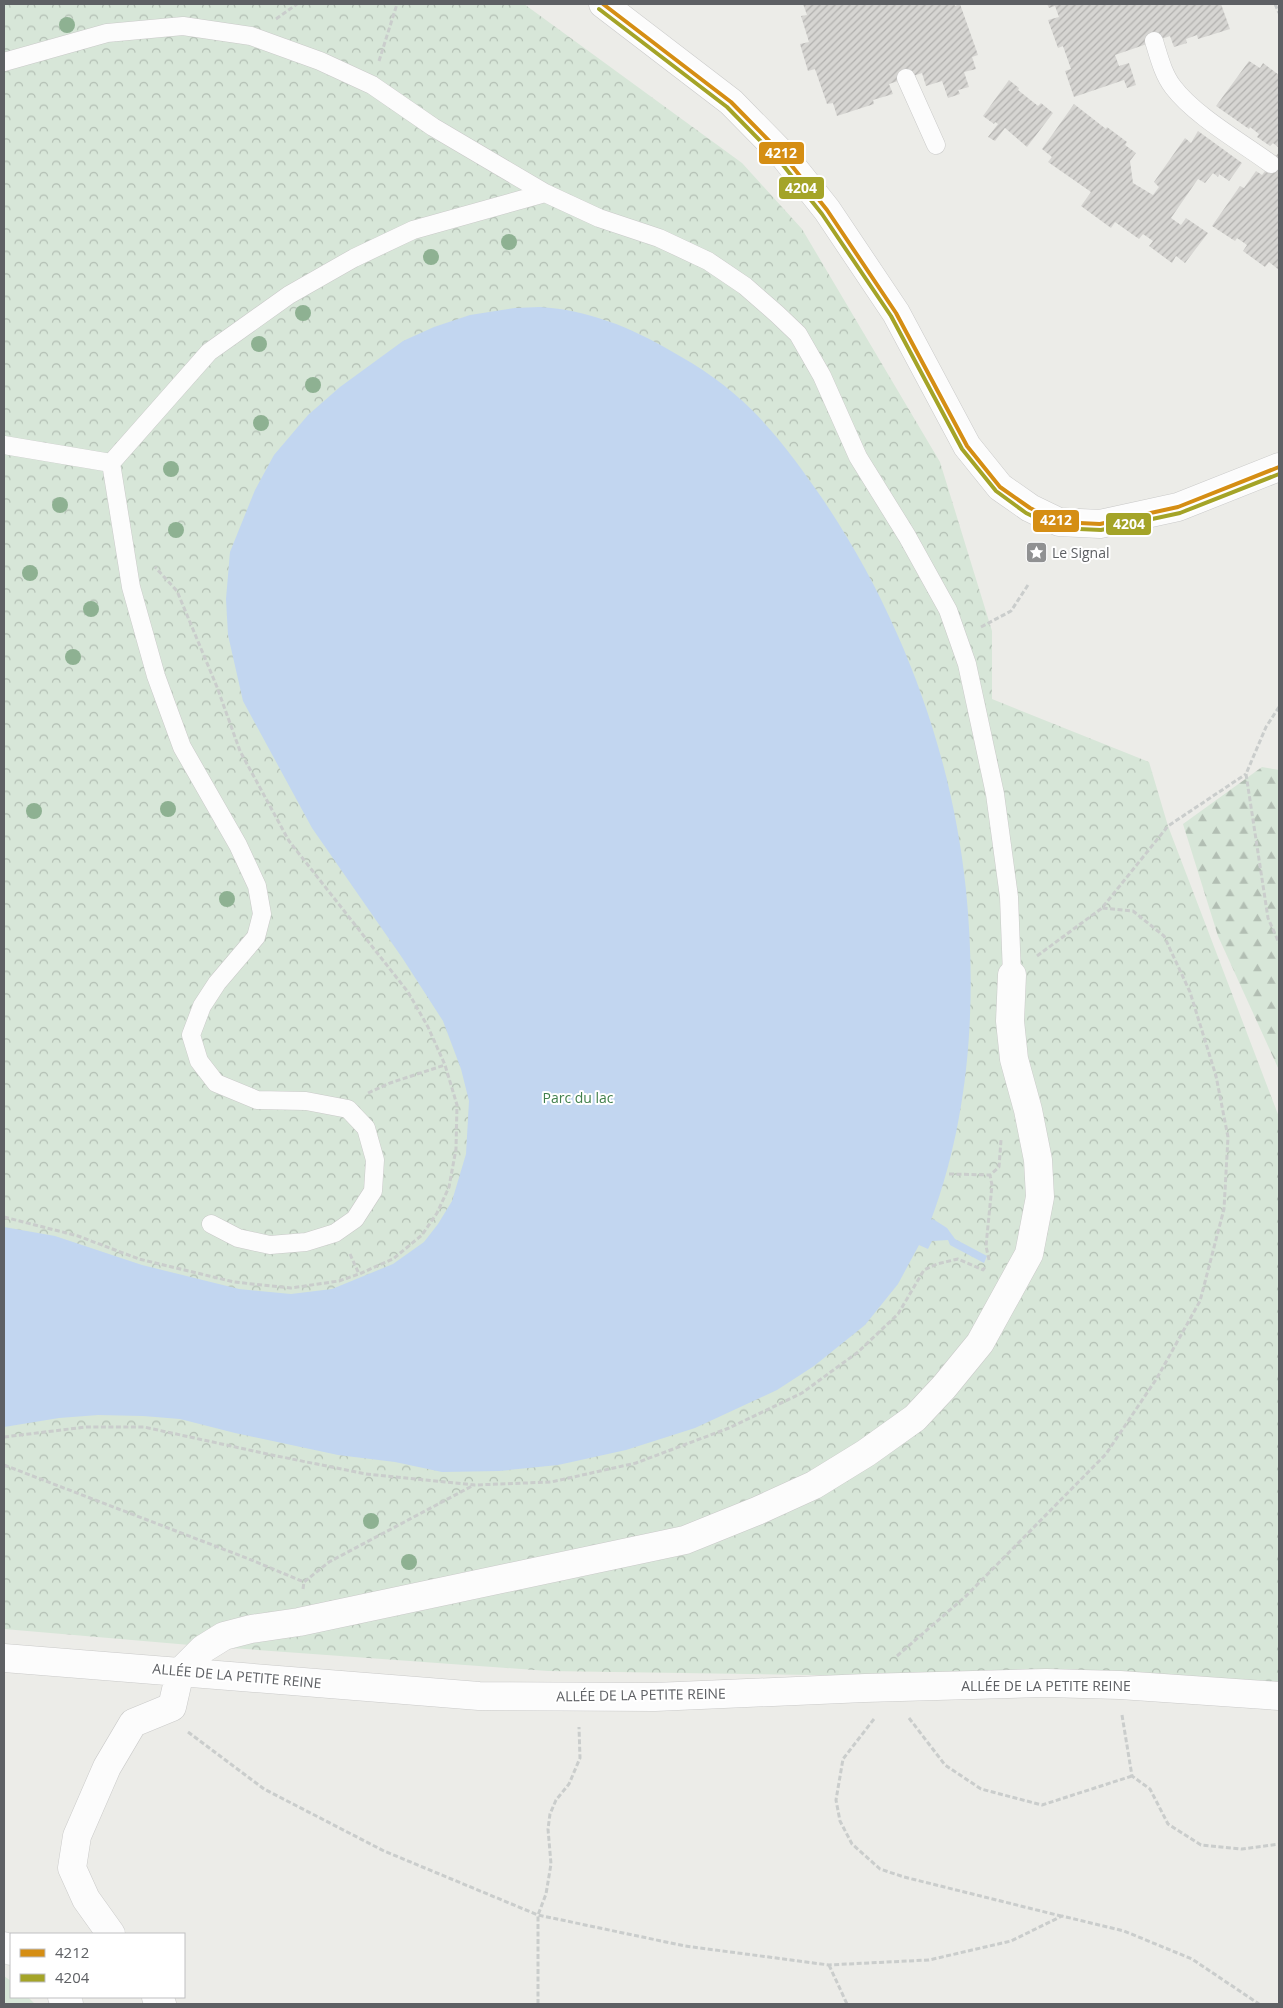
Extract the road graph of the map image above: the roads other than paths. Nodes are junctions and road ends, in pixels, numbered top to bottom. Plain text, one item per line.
1 (603, 4) edge
2 (1154, 42) dead end
3 (4, 62) edge
4 (906, 78) dead end
5 (936, 145) dead end
6 (1270, 164) dead end
7 (545, 194) junction
8 (4, 445) edge
9 (111, 463) junction
10 (1279, 467) edge
11 (1012, 975) joint
12 (211, 1224) dead end
13 (4, 1658) edge
14 (180, 1672) junction
15 (1279, 1696) edge
16 (111, 1933) edge

1 - 10 street
2 - 6 lane
3 - 7 lane
4 - 5 lane
7 - 9 lane
7 - 11 lane
8 - 9 lane
9 - 12 lane
11 - 14 street
13 - 14 street, ALLÉE DE LA PETITE REINE
14 - 15 street, ALLÉE DE LA PETITE REINE
14 - 16 street

